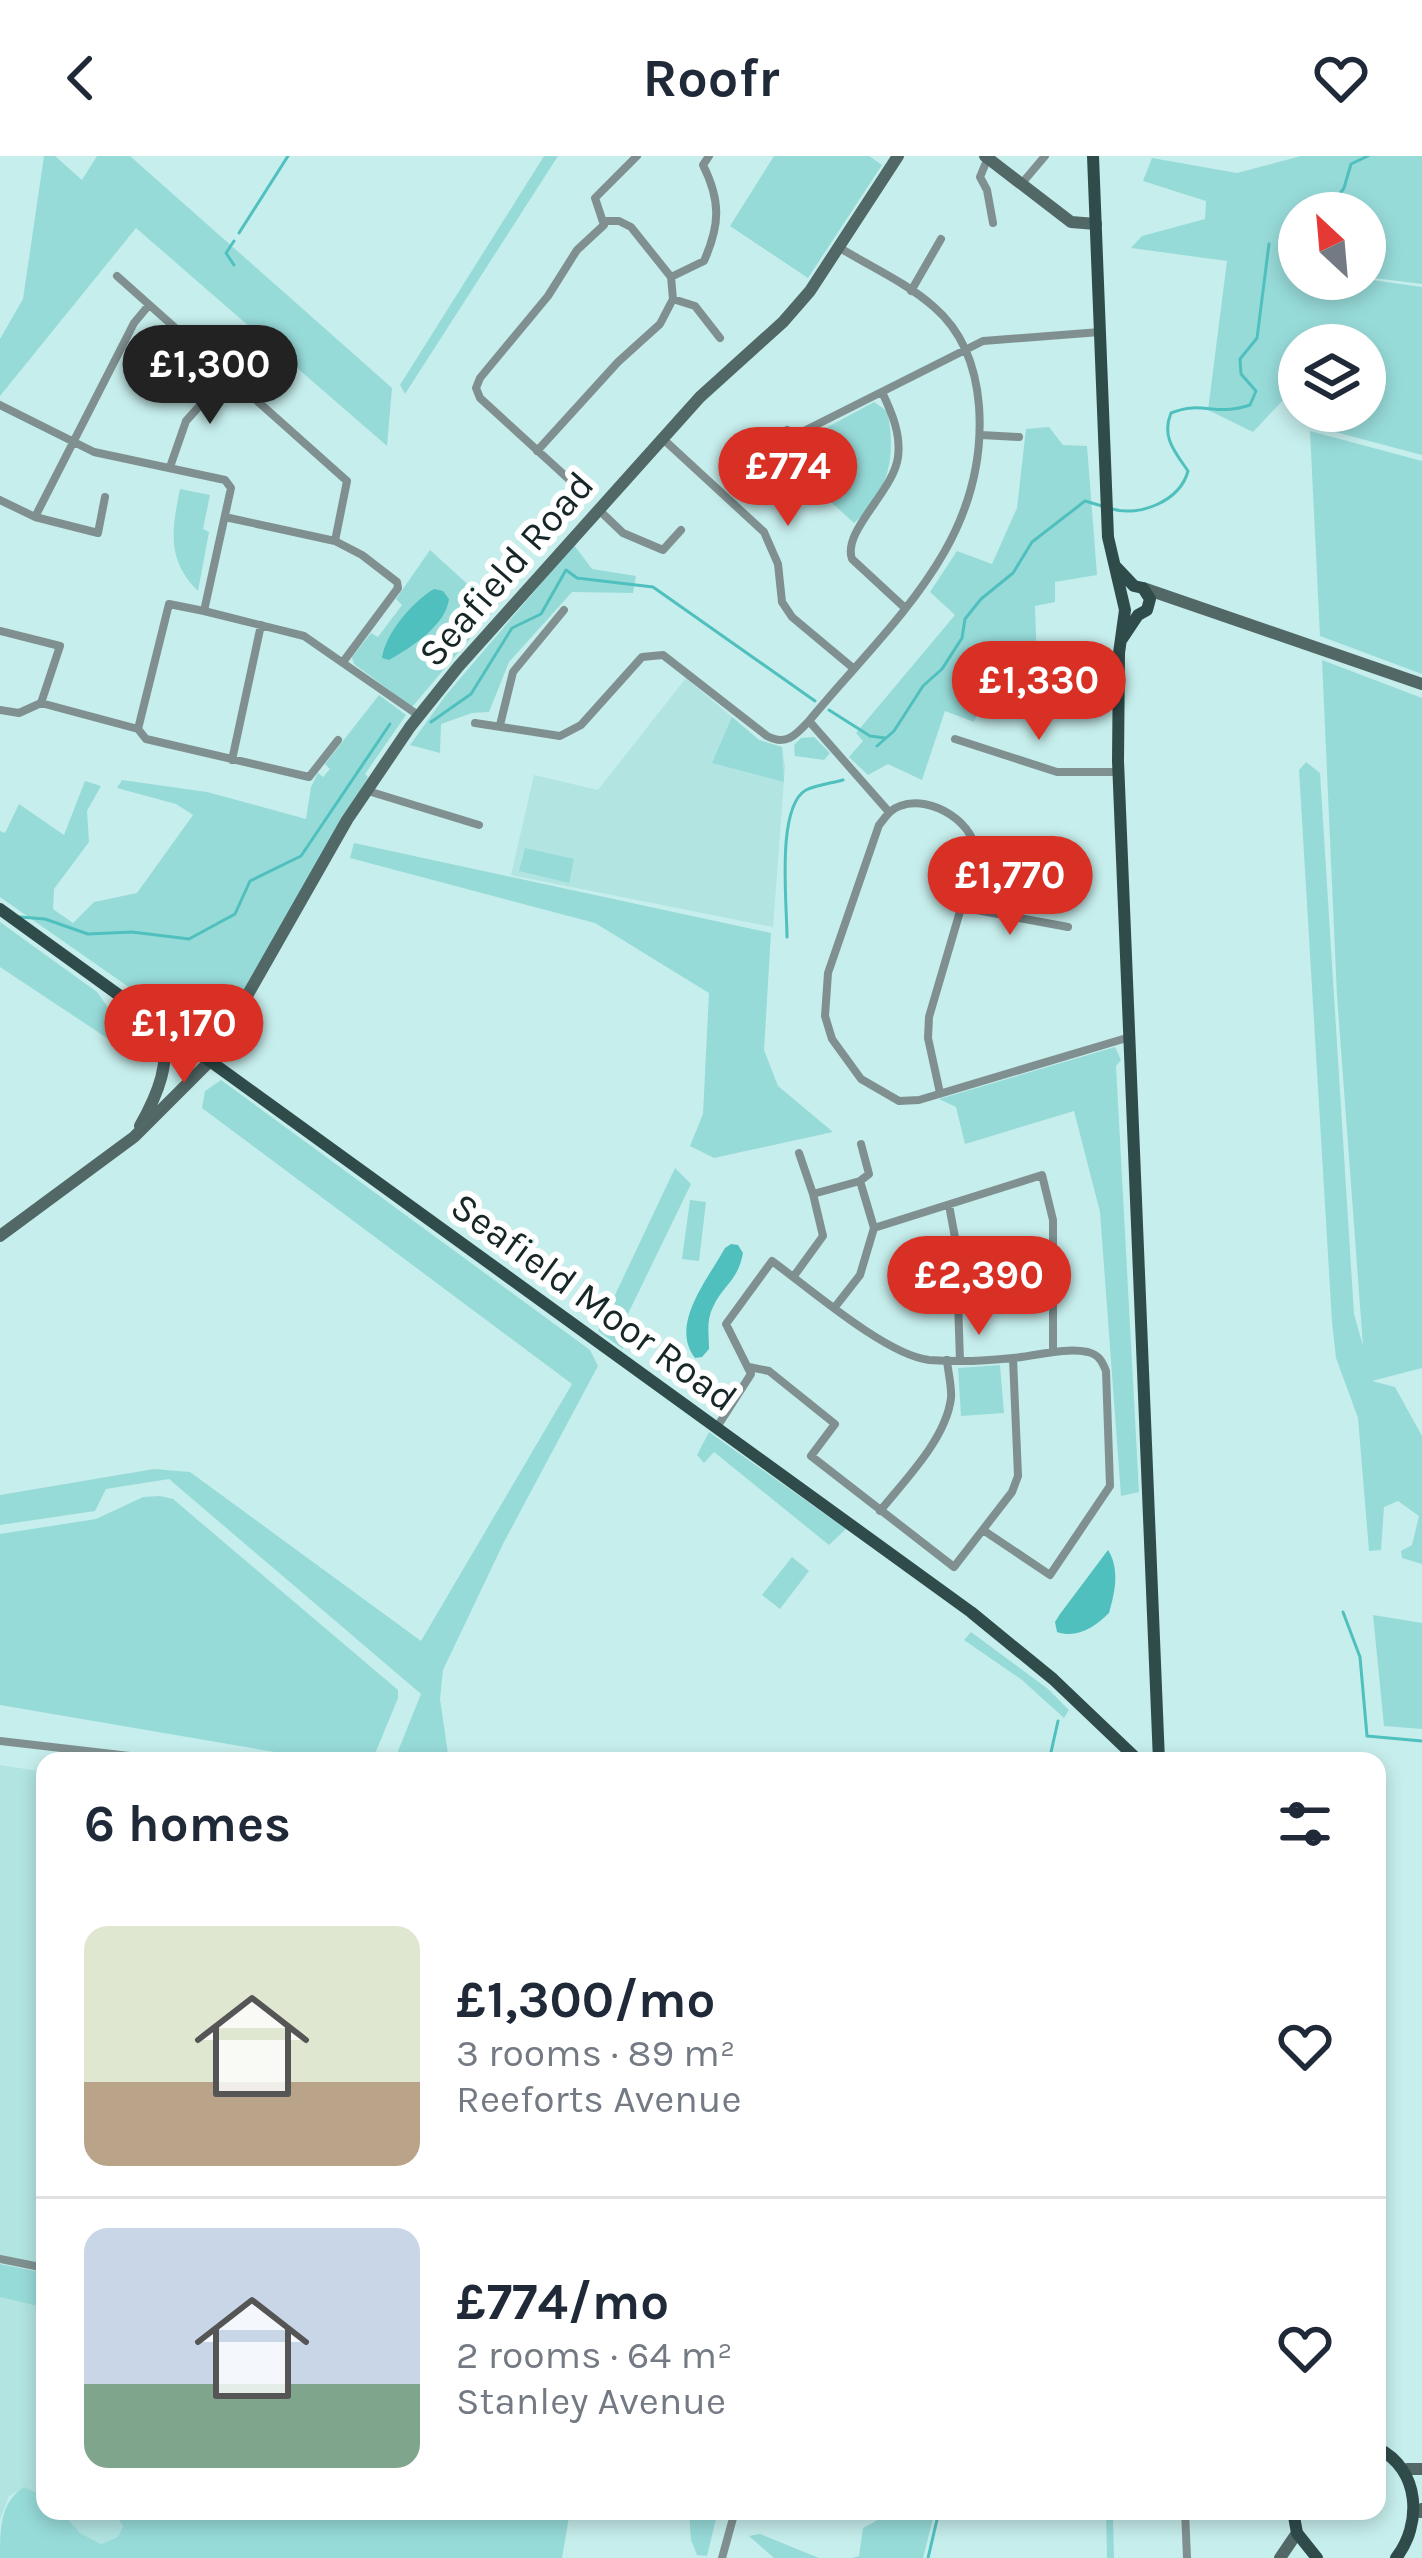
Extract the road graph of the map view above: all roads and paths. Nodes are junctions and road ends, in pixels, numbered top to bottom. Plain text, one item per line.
1 (637, 156) edge
2 (709, 156) edge
3 (898, 156) edge
4 (1046, 156) edge
5 (1093, 156) edge
6 (986, 157) edge
7 (1023, 182) junction
8 (604, 221) junction
9 (993, 224) dead end
10 (1096, 224) junction
11 (941, 239) dead end
12 (840, 248) junction
13 (117, 276) dead end
14 (671, 277) junction
15 (911, 291) junction
16 (673, 299) junction
17 (148, 305) junction
18 (1100, 332) junction
19 (720, 338) dead end
20 (260, 339) dead end
21 (966, 349) junction
22 (226, 376) junction
23 (882, 392) junction
24 (0, 405) edge
25 (981, 435) junction
26 (1019, 437) dead end
27 (662, 438) junction
28 (790, 438) dead end
29 (73, 440) junction
30 (537, 451) junction
31 (170, 467) junction
32 (584, 494) dead end
33 (105, 497) dead end
34 (0, 500) edge
35 (598, 509) junction
36 (225, 517) junction
37 (35, 518) junction
38 (681, 530) dead end
39 (335, 541) junction
40 (662, 550) junction
41 (1113, 563) junction
42 (654, 564) dead end
43 (1139, 587) junction
44 (1178, 600) junction
45 (1133, 607) junction
46 (905, 608) junction
47 (564, 610) dead end
48 (205, 611) junction
49 (260, 625) junction
50 (0, 631) edge
51 (343, 662) junction
52 (853, 668) junction
53 (1422, 684) edge
54 (41, 703) junction
55 (0, 710) edge
56 (419, 716) junction
57 (475, 722) dead end
58 (809, 722) junction
59 (500, 725) junction
60 (138, 729) junction
61 (955, 739) dead end
62 (338, 740) dead end
63 (232, 760) junction
64 (1119, 772) junction
65 (367, 790) junction
66 (890, 812) junction
67 (479, 825) dead end
68 (960, 907) junction
69 (1, 910) edge
70 (1068, 927) dead end
71 (161, 1025) junction
72 (1131, 1036) junction
73 (210, 1061) junction
74 (940, 1093) junction
75 (134, 1137) junction
76 (861, 1144) dead end
77 (800, 1153) dead end
78 (860, 1181) junction
79 (813, 1194) junction
80 (949, 1205) junction
81 (874, 1228) junction
82 (0, 1236) edge
83 (794, 1276) junction
84 (836, 1307) junction
85 (1052, 1352) junction
86 (1013, 1358) junction
87 (947, 1360) junction
88 (960, 1360) junction
89 (748, 1367) junction
90 (716, 1428) junction
91 (880, 1511) junction
92 (983, 1530) junction
93 (0, 1741) edge
94 (95, 1752) edge
95 (1125, 1752) edge
96 (1160, 1752) edge
97 (0, 2259) edge
98 (36, 2266) edge
99 (1386, 2453) edge
100 (1414, 2469) edge
101 (1421, 2511) edge
102 (733, 2520) edge
103 (1185, 2520) edge
104 (1295, 2520) edge
105 (1297, 2533) junction
106 (722, 2558) edge
107 (1187, 2558) edge
108 (1280, 2558) edge
109 (1317, 2558) edge
110 (1396, 2558) edge

1 - 8 street
2 - 14 street
3 - 12 street, Seafield Road
4 - 7 street
5 - 10 main road
6 - 7 street
6 - 9 street
7 - 10 street
8 - 14 street
8 - 30 street
10 - 18 main road
11 - 15 street
12 - 15 street
12 - 27 street, Seafield Road
13 - 17 street
14 - 16 street
15 - 21 street
16 - 19 street
16 - 30 street
17 - 22 street
17 - 29 street
18 - 21 street
18 - 41 main road
20 - 22 street
21 - 23 street
21 - 25 street
22 - 31 street
22 - 39 street
23 - 28 street
23 - 46 street
24 - 29 street
25 - 26 street
25 - 46 street
27 - 35 street, Seafield Road
27 - 52 street
29 - 31 street
29 - 37 street
30 - 32 street
31 - 36 street
33 - 37 street
34 - 37 street
35 - 40 street
35 - 56 street, Seafield Road
36 - 39 street
36 - 48 street
38 - 40 street
39 - 51 street
40 - 42 street
41 - 43 main road
41 - 45 main road
43 - 44 street
43 - 45 main road
43 - 45 main road
44 - 45 street
44 - 53 street
45 - 64 main road
46 - 52 street
47 - 59 street
48 - 49 street
48 - 60 street
49 - 51 street
49 - 63 street
50 - 54 street
51 - 56 street
52 - 58 street
54 - 55 street
54 - 60 street
56 - 65 street, Seafield Road
57 - 59 street
58 - 59 street
58 - 66 street
60 - 63 street
61 - 64 street
62 - 63 street
64 - 72 main road
65 - 67 street
65 - 73 street, Seafield Road
66 - 68 street
66 - 74 street
68 - 70 street
68 - 74 street
69 - 71 main road, Seafield Moor Road
71 - 73 main road, Seafield Moor Road
71 - 75 street
72 - 74 street
72 - 96 main road
73 - 75 street, Seafield Road
73 - 90 main road, Seafield Moor Road
75 - 82 street, Seafield Road
76 - 78 street
77 - 79 street
78 - 79 street
78 - 81 street
79 - 83 street
80 - 81 street
80 - 85 street
80 - 88 street
81 - 84 street
83 - 84 street
83 - 89 street
84 - 87 street
85 - 86 street
85 - 92 street
86 - 88 street
86 - 92 street
87 - 88 street
87 - 91 street
89 - 90 street
89 - 91 street
90 - 95 main road, Seafield Moor Road
91 - 92 street
93 - 94 street
97 - 98 street
99 - 100 main road
100 - 101 main road
101 - 110 main road
102 - 106 street
103 - 107 street
104 - 105 main road
105 - 108 street
105 - 109 main road

